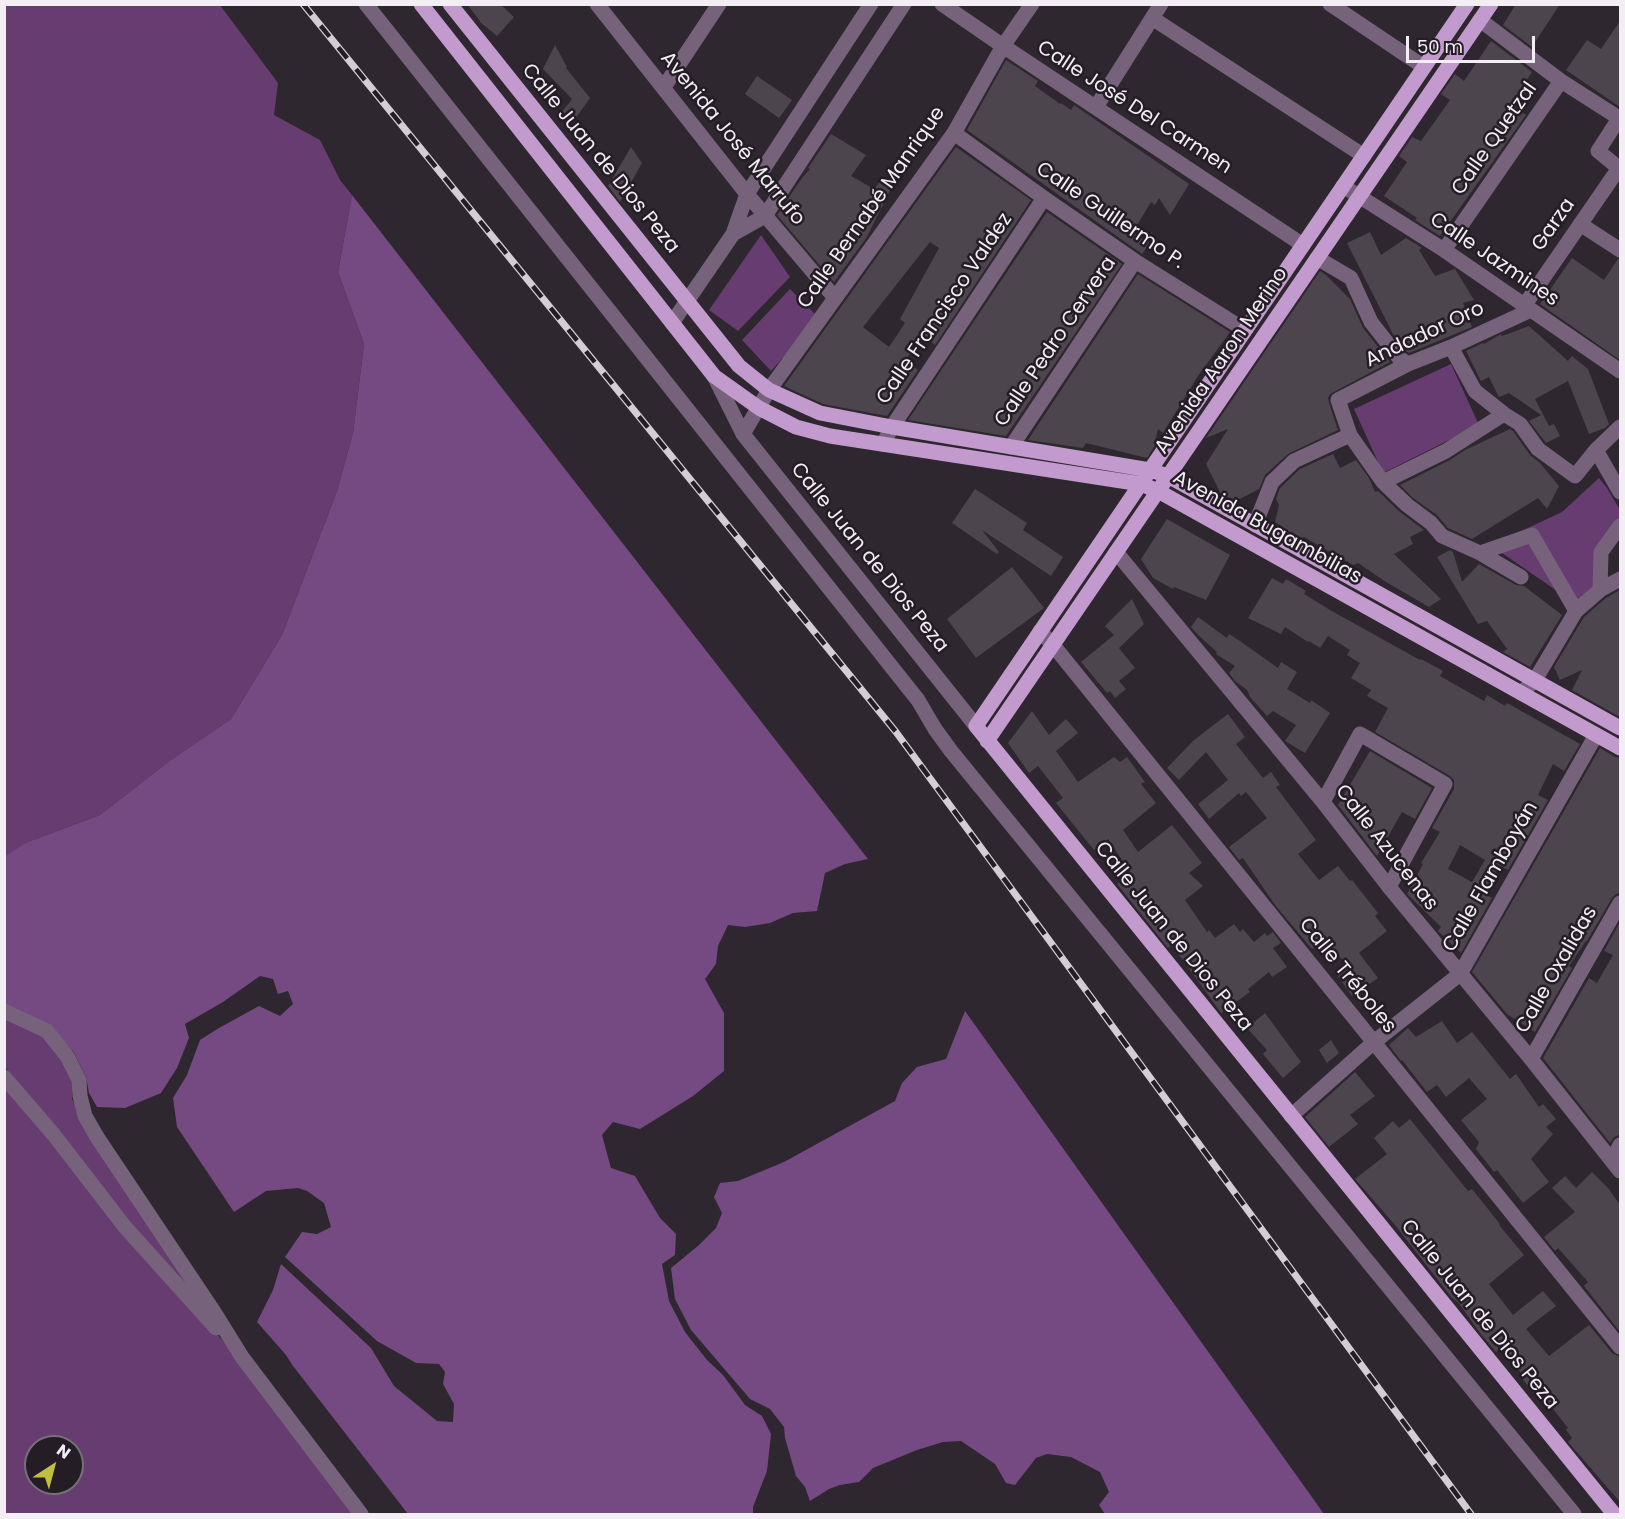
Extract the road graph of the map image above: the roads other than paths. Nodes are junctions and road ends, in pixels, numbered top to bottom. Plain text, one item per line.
1 (366, 4) edge
2 (421, 4) edge
3 (450, 4) edge
4 (719, 4) edge
5 (871, 4) edge
6 (904, 4) edge
7 (942, 4) edge
8 (1032, 4) edge
9 (1161, 4) edge
10 (1467, 4) edge
11 (1491, 4) edge
12 (598, 5) edge
13 (1335, 6) edge
14 (1152, 18) junction
15 (1480, 20) junction
16 (1003, 46) junction
17 (1425, 67) junction
18 (1561, 81) junction
19 (664, 87) junction
20 (1096, 107) junction
21 (1620, 118) edge
22 (954, 133) junction
23 (1364, 156) junction
24 (1620, 169) edge
25 (1343, 186) junction
26 (747, 194) junction
27 (1360, 196) junction
28 (1044, 198) junction
29 (765, 216) junction
30 (1580, 224) junction
31 (733, 234) junction
32 (1303, 245) junction
33 (1444, 250) junction
34 (1620, 250) edge
35 (1317, 258) junction
36 (1135, 261) junction
37 (835, 298) junction
38 (687, 302) junction
39 (1527, 308) junction
40 (672, 323) junction
41 (1245, 330) junction
42 (1451, 347) junction
43 (1408, 364) junction
44 (1620, 371) edge
45 (714, 376) junction
46 (769, 390) junction
47 (759, 408) junction
48 (1504, 414) junction
49 (892, 427) junction
50 (1620, 427) edge
51 (743, 434) junction
52 (1350, 435) junction
53 (883, 444) junction
54 (1011, 447) junction
55 (1596, 450) junction
56 (1150, 470) junction
57 (1168, 476) junction
58 (1383, 482) junction
59 (1141, 484) junction
60 (1158, 491) junction
61 (1620, 492) edge
62 (1255, 525) junction
63 (1620, 526) edge
64 (1116, 552) junction
65 (1480, 553) junction
66 (1521, 577) dead end
67 (1620, 579) edge
68 (1600, 590) junction
69 (1576, 611) junction
70 (1040, 632) junction
71 (1053, 645) junction
72 (1535, 680) junction
73 (1521, 693) junction
74 (976, 726) junction
75 (1620, 728) edge
76 (1596, 735) junction
77 (987, 741) junction
78 (1620, 748) edge
79 (1323, 802) junction
80 (1389, 887) junction
81 (1620, 903) edge
82 (1460, 974) junction
83 (4, 1011) edge
84 (1374, 1042) junction
85 (1531, 1059) junction
86 (4, 1077) edge
87 (1291, 1116) junction
88 (1620, 1145) edge
89 (1616, 1166) edge
90 (1620, 1347) edge
91 (242, 1357) junction
92 (360, 1515) edge
93 (1574, 1515) edge
94 (1614, 1515) edge

1 - 93 street
2 - 40 main road, Calle Juan de Dios Peza
3 - 38 main road, Calle Juan de Dios Peza
4 - 19 street
5 - 26 street
6 - 29 street
7 - 16 street, Calle José Del Carmen
8 - 16 street, Calle Bernabé Manrique
9 - 14 street
10 - 17 main road, Avenida Aaron Merino
11 - 15 main road, Avenida Aaron Merino
12 - 19 street, Avenida José Marrufo
13 - 17 street
14 - 20 street
14 - 23 street
15 - 18 street
15 - 27 main road, Avenida Aaron Merino
16 - 20 street, Calle José Del Carmen
16 - 22 street, Calle Bernabé Manrique
17 - 23 main road, Avenida Aaron Merino
18 - 21 street
18 - 33 street, Calle Quetzal
19 - 26 street, Avenida José Marrufo
20 - 32 street, Calle José Del Carmen
21 - 24 street
22 - 28 street, Calle Guillermo P.
22 - 37 street, Calle Bernabé Manrique
23 - 25 main road, Avenida Aaron Merino
24 - 30 street, Garza
25 - 27 street, Calle Jazmines
25 - 32 main road, Avenida Aaron Merino
26 - 29 street, Avenida José Marrufo
26 - 31 street
27 - 33 street, Calle Jazmines
27 - 35 main road, Avenida Aaron Merino
28 - 36 street, Calle Guillermo P.
28 - 49 street, Calle Francisco Valdez
29 - 31 street
29 - 37 street, Avenida José Marrufo
30 - 34 street
30 - 39 street, Garza
31 - 38 street
32 - 41 main road, Avenida Aaron Merino
33 - 39 street, Calle Jazmines
35 - 43 street
35 - 57 main road, Avenida Aaron Merino
36 - 41 street, Calle Guillermo P.
36 - 54 street, Calle Pedro Cervera
37 - 46 street, Calle Bernabé Manrique
38 - 40 street
38 - 46 main road, Calle Juan de Dios Peza
39 - 42 street, Andador Oro
39 - 44 street, Calle Jazmines
40 - 45 main road, Calle Juan de Dios Peza
41 - 56 main road, Avenida Aaron Merino
42 - 43 street, Andador Oro
42 - 48 street
43 - 52 street, Andador Oro
45 - 47 main road, Calle Juan de Dios Peza
45 - 51 street, Calle Juan de Dios Peza
46 - 47 street, Calle Bernabé Manrique
46 - 49 main road, Avenida Bugambilias
47 - 51 street, Calle Bernabé Manrique
47 - 53 main road, Avenida Bugambilias
48 - 55 street
48 - 58 street
49 - 53 street, Calle Francisco Valdez
49 - 54 main road, Avenida Bugambilias
50 - 55 street
51 - 74 street, Calle Juan de Dios Peza
52 - 58 street
52 - 62 street
53 - 59 main road, Avenida Bugambilias
54 - 56 main road, Avenida Bugambilias
55 - 61 street
56 - 57 main road, Avenida Bugambilias
56 - 59 main road, Avenida Aaron Merino
57 - 60 main road, Avenida Aaron Merino
57 - 62 main road, Avenida Bugambilias
58 - 65 street
59 - 60 main road, Avenida Bugambilias
59 - 70 main road, Avenida Aaron Merino
60 - 64 main road, Avenida Aaron Merino
60 - 73 main road, Avenida Bugambilias
62 - 72 main road, Avenida Bugambilias
63 - 68 street
64 - 71 main road, Avenida Aaron Merino
64 - 79 street, Calle Azucenas
65 - 66 street
65 - 69 street
67 - 68 street
68 - 69 street
69 - 72 street
70 - 71 street, Calle Tréboles
70 - 74 main road, Avenida Aaron Merino
71 - 77 main road, Avenida Aaron Merino
71 - 84 street, Calle Tréboles
72 - 73 street
72 - 75 main road, Avenida Bugambilias
73 - 76 main road, Avenida Bugambilias
74 - 77 main road, Calle Juan de Dios Peza
76 - 78 main road, Avenida Bugambilias
76 - 82 street, Calle Flamboyán
77 - 87 main road, Calle Juan de Dios Peza
79 - 80 street, Calle Azucenas
79 - 80 street
80 - 82 street, Calle Azucenas
81 - 85 street, Calle Oxalidas
82 - 84 street, Calle Flamboyán
82 - 85 street, Calle Azucenas
83 - 91 street
84 - 87 street, Calle Flamboyán
84 - 90 street, Calle Tréboles
85 - 89 street, Calle Azucenas
86 - 91 street
87 - 94 main road, Calle Juan de Dios Peza
88 - 89 street
91 - 92 street

